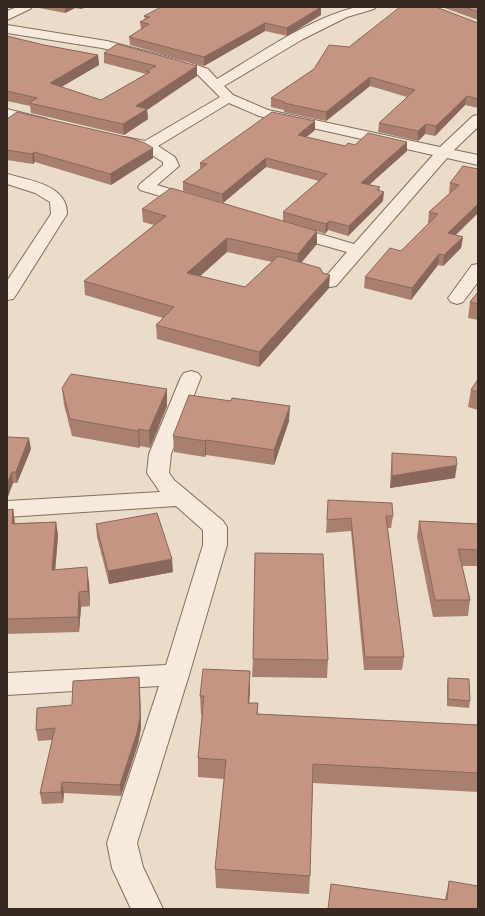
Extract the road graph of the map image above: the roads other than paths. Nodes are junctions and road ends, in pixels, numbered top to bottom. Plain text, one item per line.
1 (26, 7) edge
2 (370, 7) edge
3 (322, 10) dead end
4 (343, 14) junction
5 (7, 16) edge
6 (7, 29) edge
7 (215, 86) junction
8 (228, 98) junction
9 (7, 113) edge
10 (478, 119) edge
11 (54, 124) edge
12 (108, 137) edge
13 (146, 146) junction
14 (444, 152) junction
15 (478, 160) edge
16 (7, 179) edge
17 (206, 205) edge
18 (274, 225) edge
19 (357, 250) junction
20 (478, 269) edge
21 (330, 282) edge
22 (7, 295) edge
23 (457, 298) dead end
24 (191, 377) dead end
25 (180, 498) junction
26 (7, 509) edge
27 (176, 675) junction
28 (7, 684) edge
29 (147, 909) edge

1 - 5 street
2 - 4 street
3 - 4 street
4 - 7 street
6 - 7 street
7 - 8 street
8 - 13 street
8 - 14 street
9 - 11 street
10 - 14 street
12 - 13 street
13 - 17 street
14 - 15 street
14 - 19 street
16 - 22 street
18 - 19 street
19 - 21 street
20 - 23 street
24 - 25 street
25 - 26 street
25 - 27 street
27 - 28 street
27 - 29 street

